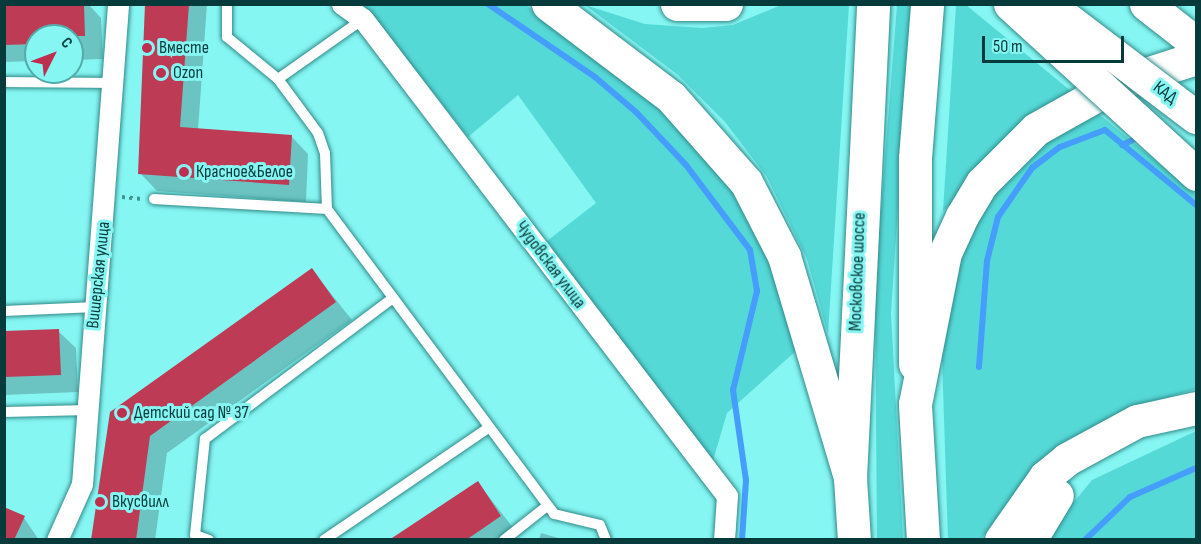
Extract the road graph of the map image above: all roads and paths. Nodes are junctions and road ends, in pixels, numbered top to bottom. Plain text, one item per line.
1 (118, 4) edge
2 (227, 4) edge
3 (342, 4) edge
4 (548, 4) edge
5 (677, 4) edge
6 (726, 4) edge
7 (873, 4) edge
8 (927, 4) edge
9 (1010, 4) edge
10 (1047, 4) edge
11 (1146, 4) edge
12 (363, 19) junction
13 (1197, 43) edge
14 (1197, 58) edge
15 (278, 79) junction
16 (4, 82) edge
17 (114, 83) junction
18 (1197, 117) edge
19 (1197, 174) edge
20 (107, 197) junction
21 (154, 199) joint
22 (327, 209) junction
23 (393, 298) junction
24 (96, 307) junction
25 (4, 311) edge
26 (915, 404) junction
27 (1197, 408) edge
28 (89, 410) junction
29 (4, 412) edge
30 (1197, 418) edge
31 (488, 428) junction
32 (850, 478) junction
33 (547, 506) junction
34 (57, 540) edge
35 (209, 540) edge
36 (324, 540) edge
37 (504, 540) edge
38 (606, 540) edge
39 (723, 540) edge
40 (854, 540) edge
41 (923, 540) edge
42 (1001, 540) edge
43 (1030, 540) edge

1 - 17 street, Вишерская улица
2 - 15 lane
3 - 12 street, Чудовская улица
4 - 32 main road
5 - 6 main road
7 - 32 main road, Московское шоссе
8 - 26 main road
9 - 19 main road, bridge
10 - 18 main road, КАД, bridge
11 - 13 main road
12 - 15 lane
12 - 39 street, Чудовская улица
14 - 26 main road
15 - 22 lane
16 - 17 lane
17 - 20 street, Вишерская улица
20 - 21 path
20 - 24 street, Вишерская улица
21 - 22 lane
22 - 23 lane
23 - 31 lane
23 - 35 lane
24 - 25 lane
24 - 28 street, Вишерская улица
26 - 41 main road
27 - 42 main road
28 - 29 lane
28 - 34 street, Вишерская улица
30 - 43 main road
31 - 33 lane
31 - 36 lane
32 - 40 main road, Московское шоссе
33 - 37 lane
33 - 38 lane

